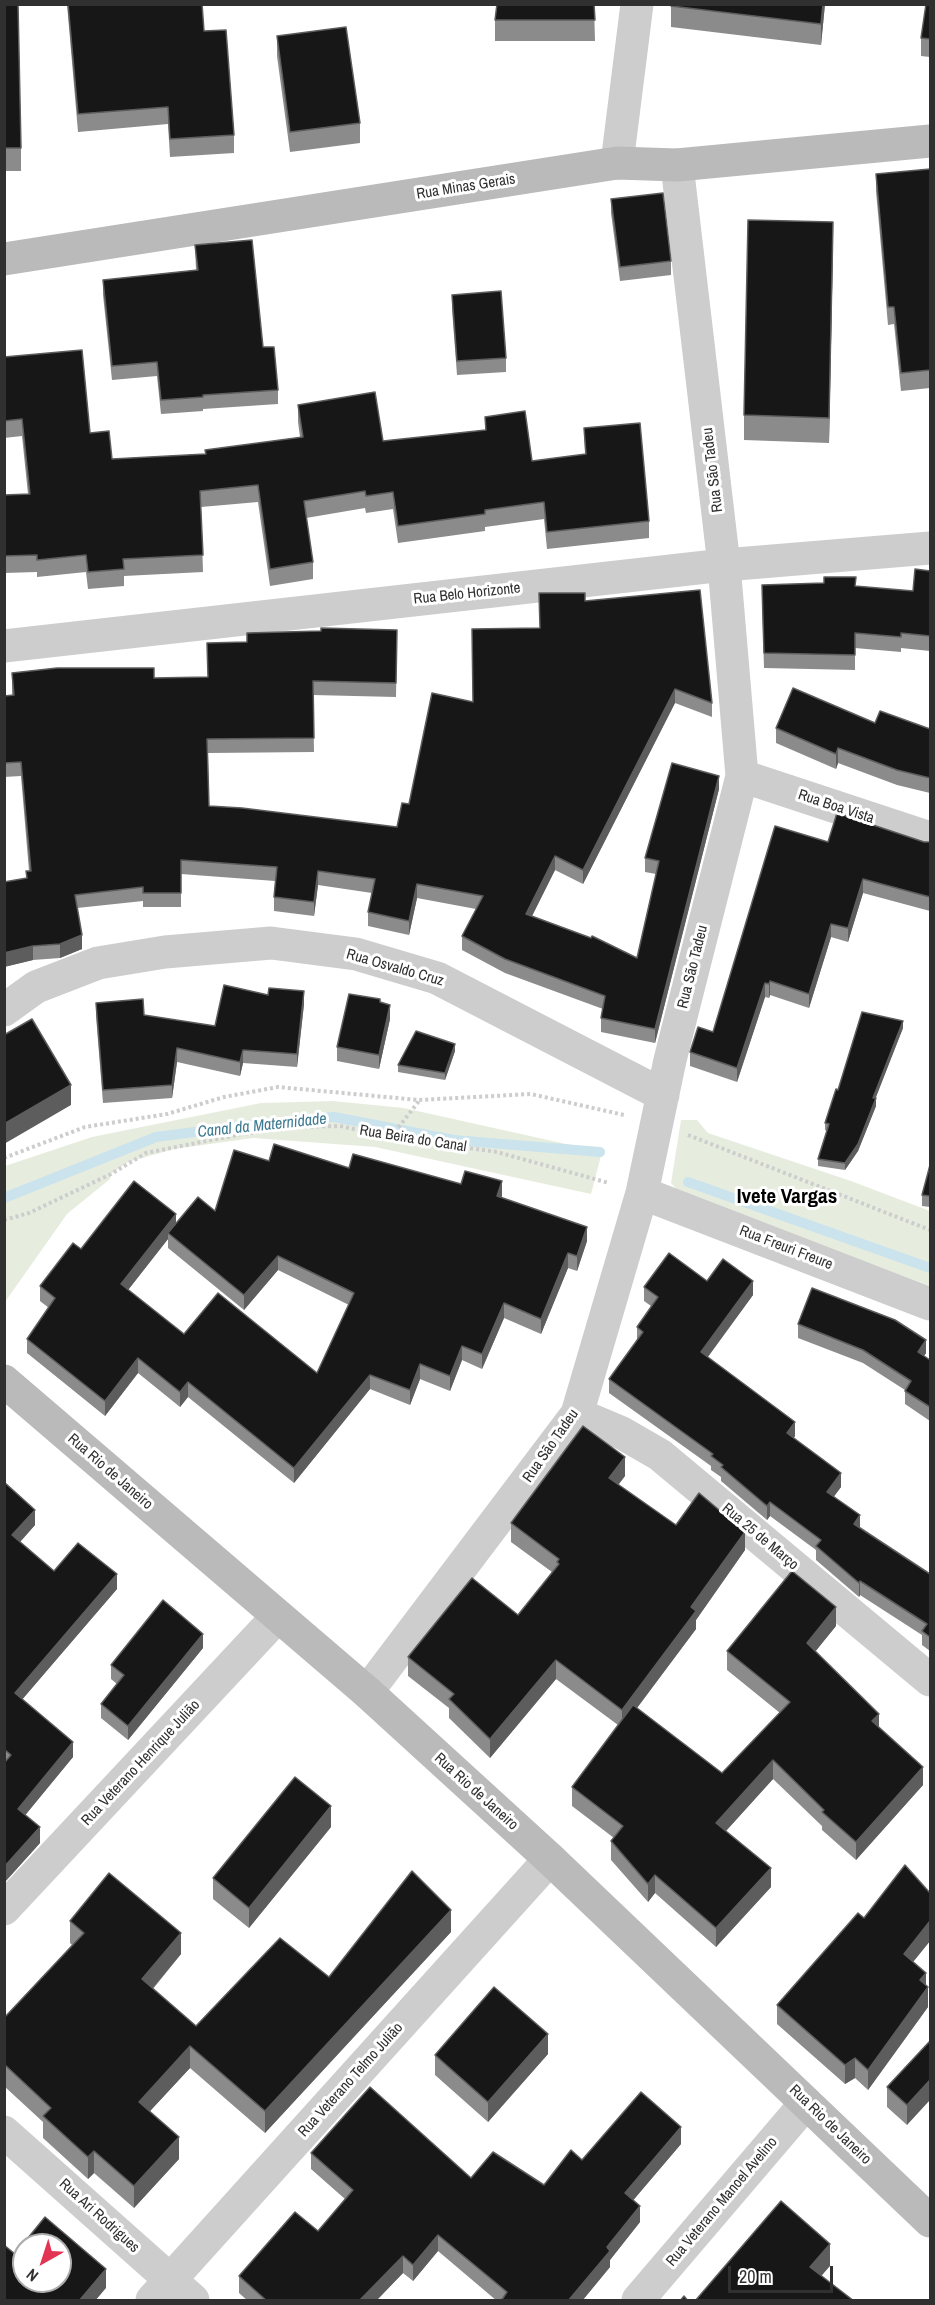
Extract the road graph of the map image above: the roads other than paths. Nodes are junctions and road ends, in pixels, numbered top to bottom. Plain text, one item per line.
1 (637, 4) edge
2 (930, 141) edge
3 (617, 163) junction
4 (677, 165) junction
5 (4, 259) edge
6 (930, 548) edge
7 (724, 565) junction
8 (4, 646) edge
9 (742, 777) junction
10 (930, 838) edge
11 (4, 1010) edge
12 (658, 1116) junction
13 (643, 1185) junction
14 (930, 1304) edge
15 (4, 1381) edge
16 (577, 1414) junction
17 (277, 1617) junction
18 (930, 1680) edge
19 (367, 1692) junction
20 (550, 1859) junction
21 (4, 1909) edge
22 (806, 2103) junction
23 (4, 2132) edge
24 (930, 2221) edge
25 (172, 2294) edge
26 (638, 2301) edge

1 - 3 street
2 - 4 main road, Rua Minas Gerais
3 - 4 main road, Rua Minas Gerais
3 - 5 main road, Rua Minas Gerais
4 - 7 street, Rua São Tadeu
6 - 7 street, Rua Belo Horizonte
7 - 8 street, Rua Belo Horizonte
7 - 9 street, Rua São Tadeu
9 - 10 street, Rua Boa Vista
9 - 12 street, Rua São Tadeu
11 - 12 street, Rua Osvaldo Cruz
12 - 13 street, Rua São Tadeu
13 - 14 street, Rua Freuri Freure
13 - 16 street, Rua São Tadeu
15 - 17 main road, Rua Rio de Janeiro
16 - 18 street, Rua 25 de Março
16 - 19 street, Rua São Tadeu
17 - 19 main road, Rua Rio de Janeiro
17 - 21 street, Rua Veterano Henrique Julião
19 - 20 main road, Rua Rio de Janeiro
20 - 22 main road, Rua Rio de Janeiro
20 - 25 street, Rua Veterano Telmo Julião
22 - 24 main road, Rua Rio de Janeiro
22 - 26 street, Rua Veterano Manoel Avelino
23 - 25 street, Rua Ari Rodrigues

